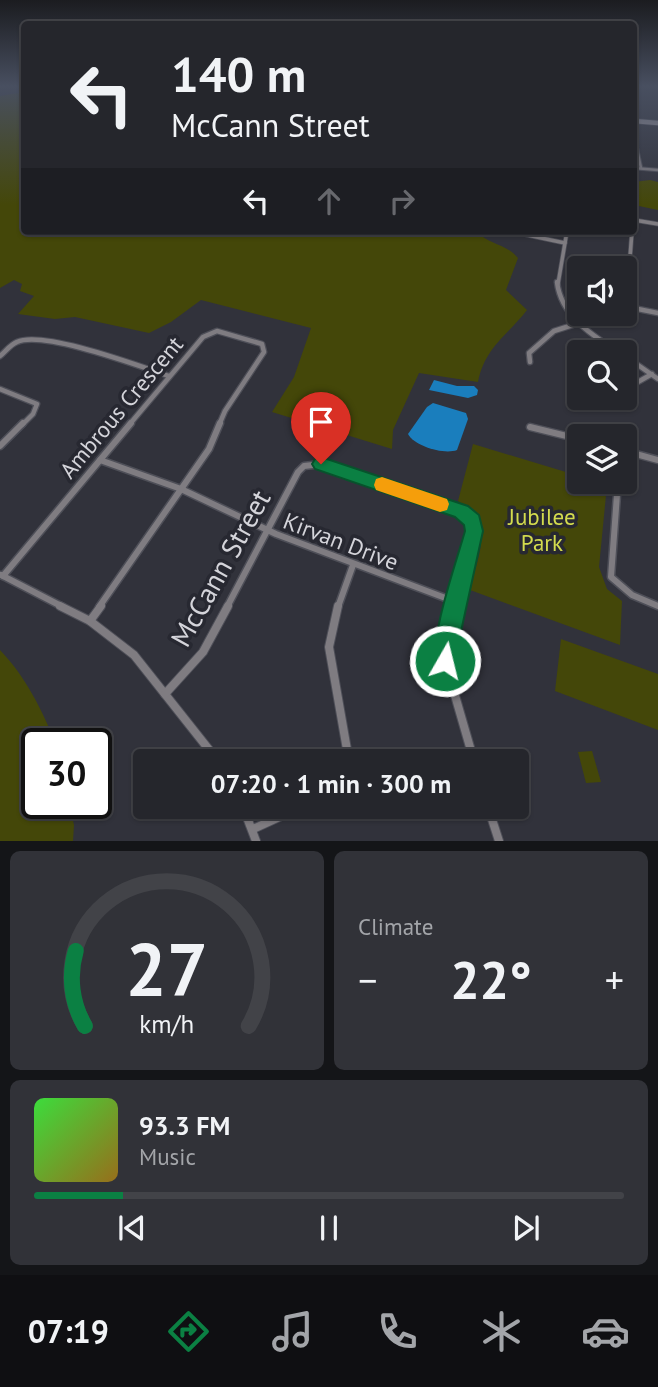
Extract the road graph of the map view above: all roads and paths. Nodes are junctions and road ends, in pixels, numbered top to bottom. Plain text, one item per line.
1 (637, 158) edge
2 (637, 168) edge
3 (641, 168) junction
4 (658, 170) edge
5 (637, 220) edge
6 (658, 224) edge
7 (527, 235) edge
8 (566, 235) edge
9 (632, 235) edge
10 (565, 243) junction
11 (567, 308) edge
12 (658, 313) edge
13 (570, 326) edge
14 (583, 326) edge
15 (602, 340) edge
16 (0, 356) edge
17 (530, 362) dead end
18 (637, 364) edge
19 (652, 374) junction
20 (169, 376) junction
21 (658, 379) edge
22 (637, 382) edge
23 (0, 389) edge
24 (530, 427) dead end
25 (567, 436) edge
26 (0, 446) edge
27 (637, 454) edge
28 (100, 460) junction
29 (658, 460) edge
30 (181, 489) junction
31 (617, 494) edge
32 (267, 531) junction
33 (353, 565) junction
34 (1, 575) edge
35 (456, 602) junction
36 (658, 606) edge
37 (90, 621) junction
38 (165, 694) junction
39 (209, 749) edge
40 (347, 749) edge
41 (471, 749) edge
42 (248, 819) edge
43 (275, 819) edge
44 (492, 819) edge
45 (253, 829) junction
46 (256, 841) edge
47 (499, 841) edge

1 - 3 street
2 - 3 street
3 - 4 street
5 - 6 street
7 - 10 street
8 - 10 street
9 - 12 street
10 - 11 street
13 - 17 street
14 - 15 street
16 - 20 street
18 - 19 street
19 - 21 street
19 - 22 street
20 - 28 street, Ambrous Crescent
20 - 30 street, Ambrous Crescent
23 - 26 street
24 - 25 street
27 - 29 street
28 - 30 street, Kirvan Drive
28 - 34 street, Ambrous Crescent
30 - 32 street, Kirvan Drive
30 - 37 street, Ambrous Crescent
31 - 36 street
32 - 33 street, Kirvan Drive
32 - 35 street, McCann Street
32 - 38 street, McCann Street
33 - 35 street, Kirvan Drive
33 - 40 street
34 - 37 street
35 - 41 street, McCann Street
37 - 38 street
38 - 39 street
42 - 45 street
43 - 45 street
44 - 47 street
45 - 46 street

